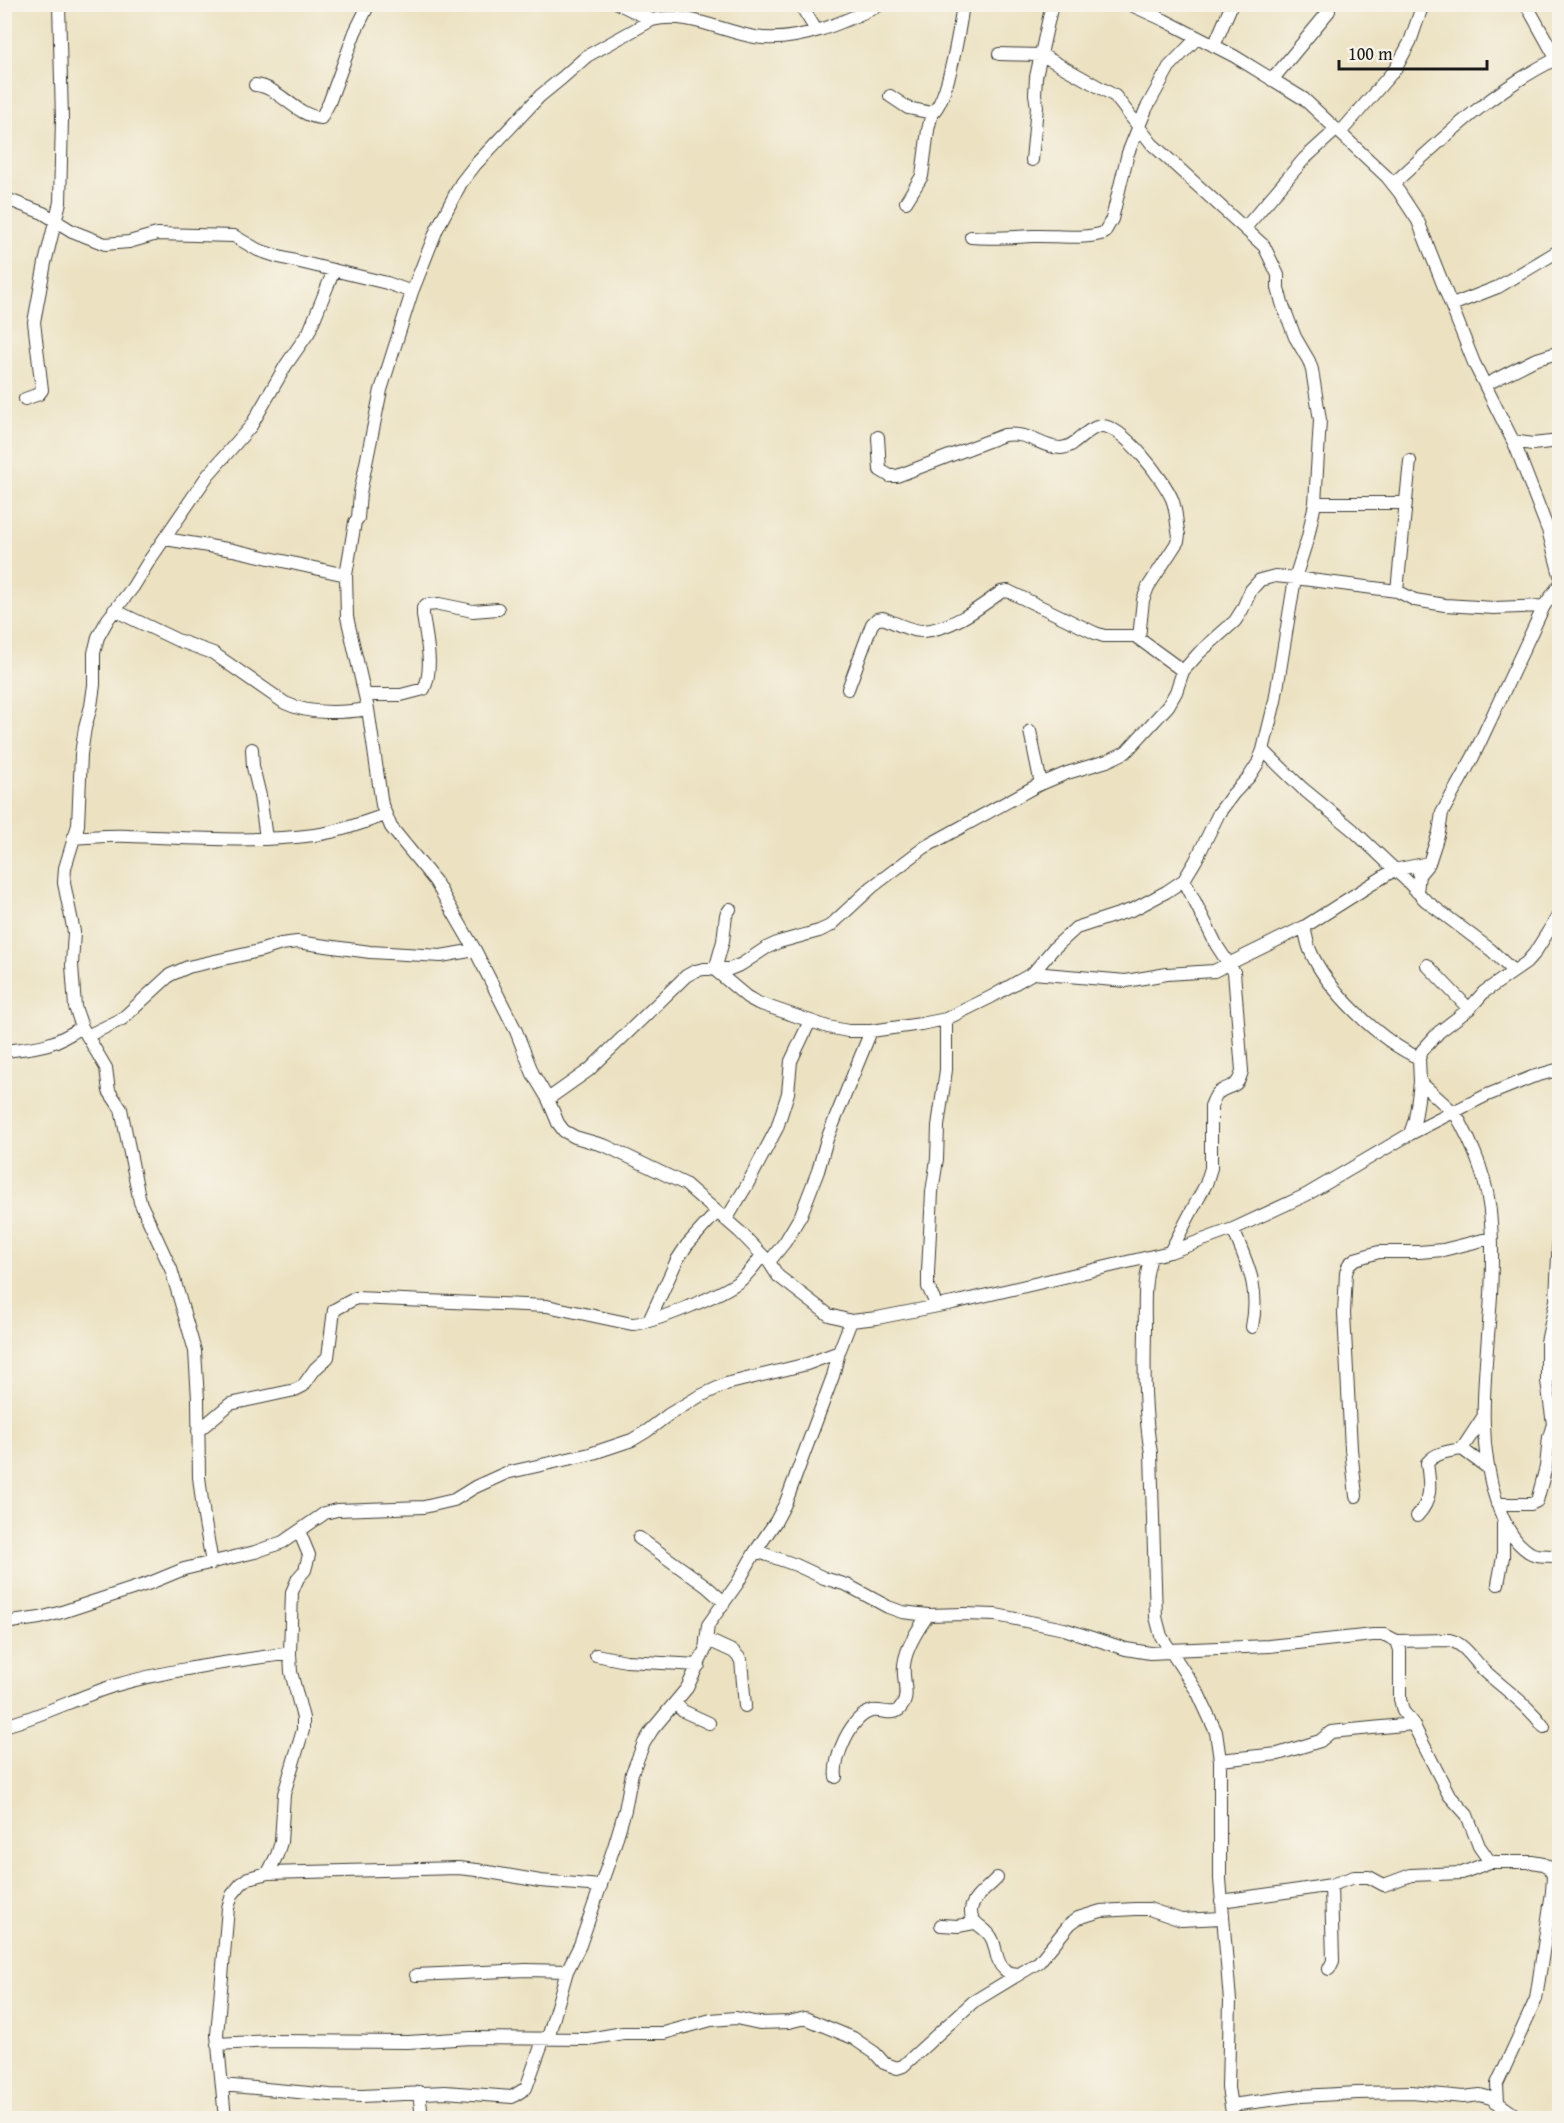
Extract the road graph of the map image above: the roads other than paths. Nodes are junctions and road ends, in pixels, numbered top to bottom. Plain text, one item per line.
1 (59, 4) edge
2 (369, 4) edge
3 (619, 4) edge
4 (800, 4) edge
5 (963, 4) edge
6 (1052, 4) edge
7 (1129, 4) edge
8 (1232, 4) edge
9 (1423, 4) edge
10 (1526, 4) edge
11 (875, 6) edge
12 (1329, 11) dead end
13 (652, 20) junction
14 (816, 30) junction
15 (1197, 38) junction
16 (1214, 46) junction
17 (999, 54) dead end
18 (1040, 55) junction
19 (1558, 58) edge
20 (1272, 80) junction
21 (255, 85) dead end
22 (890, 96) dead end
23 (932, 113) junction
24 (1139, 124) junction
25 (1339, 131) junction
26 (1032, 160) dead end
27 (1393, 184) junction
28 (4, 198) edge
29 (906, 202) dead end
30 (55, 220) junction
31 (1245, 228) junction
32 (971, 237) dead end
33 (1560, 250) edge
34 (334, 270) junction
35 (412, 292) junction
36 (1452, 305) junction
37 (1560, 352) edge
38 (1485, 385) junction
39 (25, 399) dead end
40 (878, 437) dead end
41 (1513, 441) junction
42 (1560, 441) edge
43 (1410, 460) dead end
44 (1315, 503) junction
45 (1404, 503) junction
46 (165, 539) junction
47 (346, 575) junction
48 (1560, 575) edge
49 (1295, 578) junction
50 (1560, 584) edge
51 (1397, 591) junction
52 (1544, 606) junction
53 (498, 609) dead end
54 (114, 610) junction
55 (1139, 638) junction
56 (1183, 671) junction
57 (848, 689) dead end
58 (365, 695) junction
59 (368, 709) junction
60 (1030, 732) dead end
61 (252, 749) dead end
62 (1263, 750) junction
63 (1041, 784) junction
64 (385, 815) junction
65 (73, 838) junction
66 (266, 838) junction
67 (1429, 863) junction
68 (1394, 870) junction
69 (1184, 880) junction
70 (1417, 892) junction
71 (729, 909) dead end
72 (1560, 913) edge
73 (1304, 927) junction
74 (475, 950) junction
75 (1230, 964) junction
76 (1427, 965) dead end
77 (715, 969) junction
78 (1513, 971) junction
79 (1033, 973) junction
80 (1468, 1009) junction
81 (946, 1019) junction
82 (810, 1021) junction
83 (85, 1031) junction
84 (871, 1031) junction
85 (4, 1051) edge
86 (1419, 1058) junction
87 (1560, 1069) edge
88 (1420, 1082) junction
89 (548, 1099) junction
90 (1453, 1111) junction
91 (1410, 1134) junction
92 (1559, 1215) edge
93 (722, 1216) junction
94 (1233, 1229) junction
95 (1491, 1238) junction
96 (1170, 1252) junction
97 (1151, 1257) junction
98 (765, 1258) junction
99 (938, 1306) junction
100 (649, 1321) junction
101 (851, 1321) junction
102 (1252, 1327) dead end
103 (839, 1352) junction
104 (1483, 1418) junction
105 (198, 1431) junction
106 (1462, 1449) junction
107 (1488, 1468) junction
108 (1356, 1496) dead end
109 (1497, 1504) junction
110 (1417, 1516) dead end
111 (1503, 1520) junction
112 (299, 1531) junction
113 (639, 1538) dead end
114 (756, 1551) junction
115 (1560, 1557) edge
116 (212, 1563) junction
117 (1498, 1584) dead end
118 (724, 1602) junction
119 (928, 1615) junction
120 (4, 1623) edge
121 (706, 1638) junction
122 (1397, 1641) junction
123 (1170, 1651) junction
124 (290, 1653) junction
125 (596, 1655) dead end
126 (699, 1665) junction
127 (675, 1703) junction
128 (745, 1706) dead end
129 (709, 1723) dead end
130 (1413, 1724) junction
131 (4, 1726) edge
132 (1544, 1727) dead end
133 (1220, 1760) junction
134 (836, 1777) dead end
135 (1479, 1846) junction
136 (1490, 1862) junction
137 (1478, 1867) junction
138 (268, 1873) junction
139 (998, 1878) dead end
140 (1331, 1885) junction
141 (601, 1886) junction
142 (1221, 1901) junction
143 (1222, 1918) junction
144 (974, 1923) junction
145 (941, 1925) dead end
146 (1329, 1969) dead end
147 (567, 1971) junction
148 (1017, 1974) junction
149 (416, 1975) dead end
150 (546, 2038) junction
151 (217, 2044) junction
152 (1497, 2084) junction
153 (222, 2085) junction
154 (419, 2092) junction
155 (1480, 2095) junction
156 (1498, 2102) junction
157 (1231, 2105) junction
158 (225, 2118) edge
159 (422, 2118) edge
160 (1233, 2118) edge
161 (1519, 2118) edge

1 - 30 street
2 - 21 street
3 - 13 street
4 - 14 street
5 - 23 street
6 - 18 street
7 - 15 street
8 - 16 street
9 - 25 street
10 - 19 street
11 - 14 street
12 - 20 street
13 - 14 street
13 - 35 street
15 - 16 street
15 - 24 street
16 - 20 street
17 - 18 street
18 - 24 street
18 - 26 street
19 - 27 street
20 - 25 street
22 - 23 street
23 - 29 street
24 - 31 street
24 - 32 street
25 - 27 street
25 - 31 street
27 - 36 street
28 - 30 street
30 - 34 street
30 - 39 street
31 - 44 street
33 - 36 street
34 - 35 street
34 - 46 street
35 - 47 street
36 - 38 street
37 - 38 street
38 - 41 street
40 - 55 street
41 - 42 street
41 - 48 street
43 - 45 street
44 - 45 street
44 - 49 street
45 - 51 street
46 - 47 street
46 - 54 street
47 - 58 street
49 - 51 street
49 - 56 street
49 - 62 street
50 - 52 street
51 - 52 street
52 - 67 street
53 - 58 street
54 - 59 street
54 - 65 street
55 - 56 street
55 - 57 street
56 - 63 street
58 - 59 street
59 - 64 street
60 - 63 street
61 - 66 street
62 - 68 street
62 - 69 street
63 - 77 street
64 - 66 street
64 - 74 street
65 - 66 street
65 - 83 street
67 - 68 street
67 - 70 street
68 - 70 street
68 - 73 street
69 - 75 street
69 - 79 street
70 - 78 street
71 - 77 street
72 - 78 street
73 - 75 street
73 - 86 street
74 - 83 street
74 - 89 street
75 - 79 street
75 - 96 street
76 - 80 street
77 - 82 street
77 - 89 street
78 - 80 street
79 - 81 street
80 - 86 street
81 - 84 street
81 - 99 street
82 - 84 street
82 - 93 street
83 - 85 street
83 - 105 street
84 - 98 street
86 - 88 street
87 - 90 street
88 - 90 street
88 - 91 street
89 - 93 street
90 - 91 street
90 - 95 street
91 - 94 street
92 - 109 street
93 - 98 street
93 - 100 street
94 - 96 street
94 - 102 street
95 - 104 street
95 - 108 street
96 - 97 street
97 - 99 street
97 - 123 street
98 - 100 street
98 - 101 street
99 - 101 street
100 - 105 street
101 - 103 street
103 - 112 street
103 - 114 street
104 - 106 street
104 - 107 street
105 - 116 street
106 - 107 street
106 - 110 street
107 - 109 street
109 - 111 street
111 - 115 street
111 - 117 street
112 - 116 street
112 - 124 street
113 - 118 street
114 - 118 street
114 - 119 street
116 - 120 street
118 - 121 street
119 - 123 street
119 - 134 street
121 - 126 street
121 - 128 street
122 - 123 street
122 - 130 street
122 - 132 street
123 - 133 street
124 - 131 street
124 - 138 street
125 - 126 street
126 - 127 street
127 - 129 street
127 - 141 street
130 - 133 street
130 - 135 street
133 - 142 street
135 - 136 street
135 - 137 street
136 - 137 street
136 - 152 street
137 - 140 street
138 - 141 street
138 - 151 street
139 - 144 street
140 - 142 street
140 - 146 street
141 - 147 street
142 - 143 street
143 - 148 street
143 - 157 street
144 - 145 street
144 - 148 street
147 - 149 street
147 - 150 street
148 - 150 street
150 - 151 street
150 - 154 street
151 - 153 street
152 - 155 street
152 - 156 street
153 - 154 street
153 - 158 street
154 - 159 street
155 - 156 street
155 - 157 street
156 - 161 street
157 - 160 street

